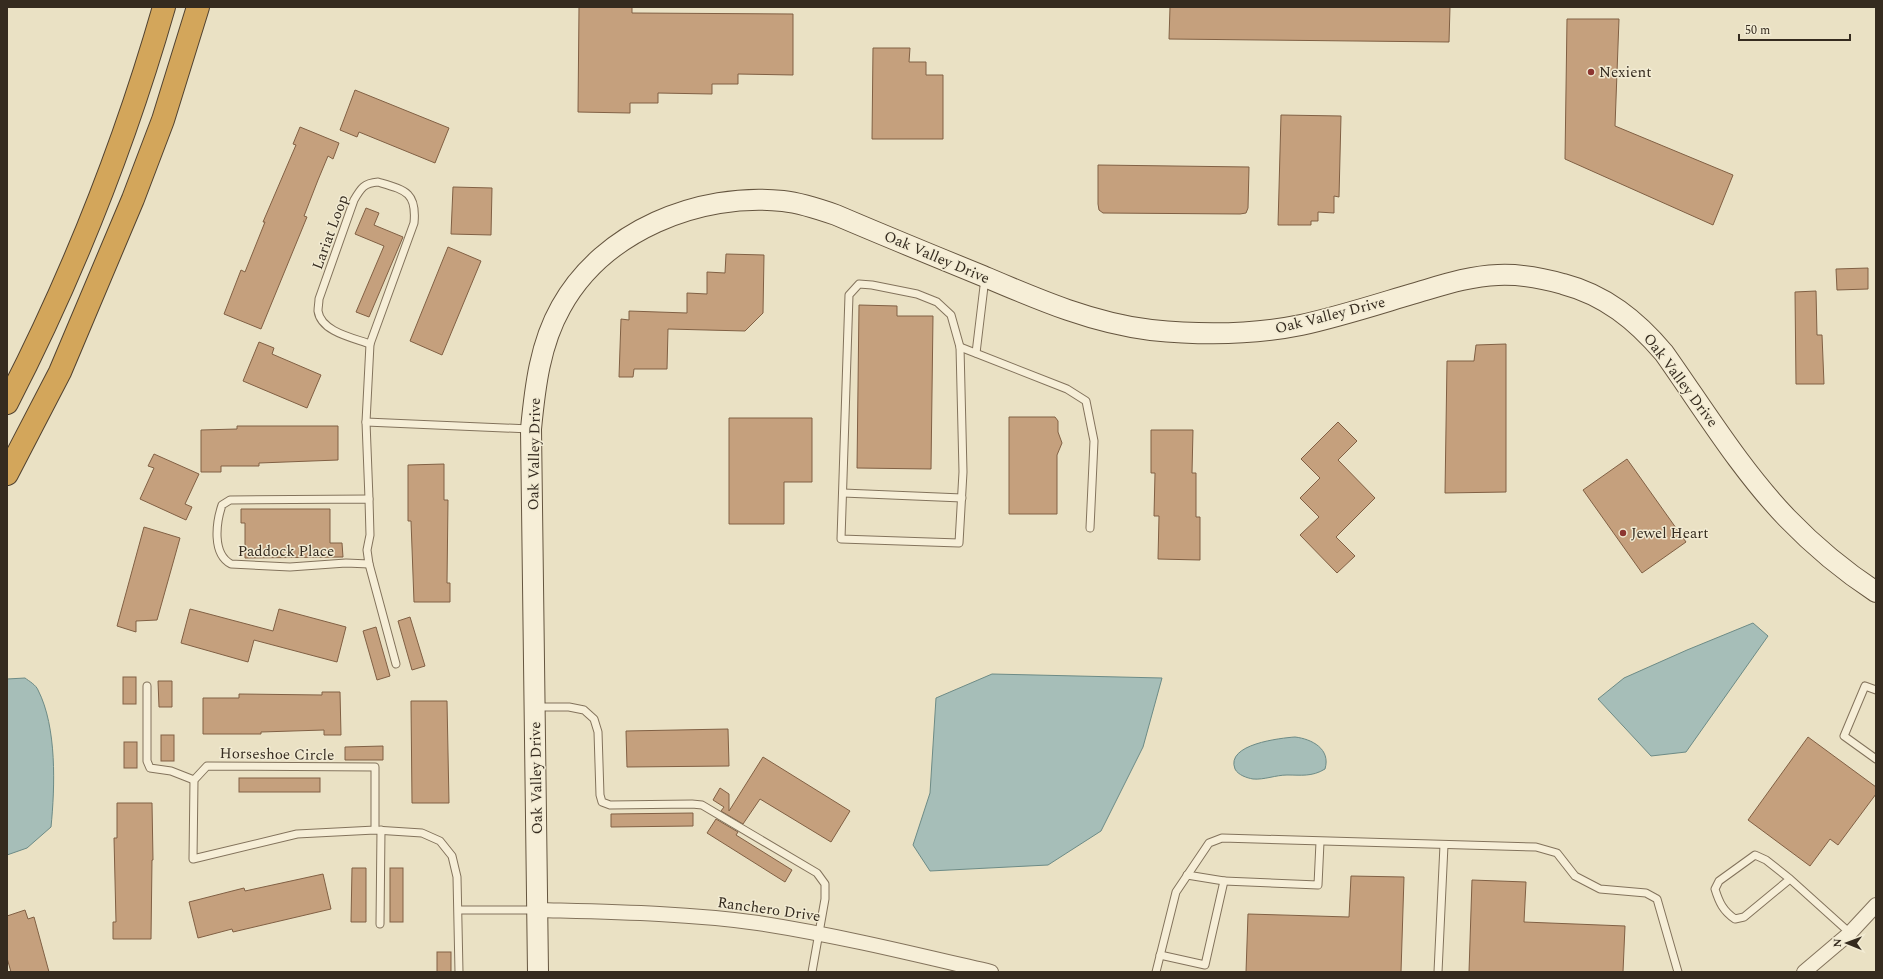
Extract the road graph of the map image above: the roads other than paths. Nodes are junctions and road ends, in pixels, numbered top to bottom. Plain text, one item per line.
1 (164, 7) edge
2 (198, 7) edge
3 (986, 278) junction
4 (370, 344) junction
5 (960, 347) junction
6 (976, 353) junction
7 (7, 403) edge
8 (366, 422) junction
9 (531, 429) junction
10 (7, 474) edge
11 (843, 493) junction
12 (962, 498) junction
13 (369, 499) junction
14 (1090, 528) dead end
15 (369, 564) junction
16 (1876, 592) edge
17 (396, 664) dead end
18 (147, 686) dead end
19 (1876, 690) edge
20 (534, 707) junction
21 (1876, 759) edge
22 (194, 780) junction
23 (378, 830) junction
24 (1320, 842) junction
25 (1444, 845) junction
26 (1187, 876) junction
27 (1790, 879) junction
28 (1224, 881) junction
29 (1876, 905) edge
30 (459, 910) junction
31 (538, 910) junction
32 (380, 924) dead end
33 (819, 933) junction
34 (1850, 933) junction
35 (1160, 955) junction
36 (459, 972) edge
37 (538, 972) edge
38 (812, 972) edge
39 (991, 972) edge
40 (1156, 972) edge
41 (1438, 972) edge
42 (1678, 972) edge
43 (1804, 972) edge

1 - 7 highway
2 - 10 highway
3 - 6 lane
3 - 9 street, Oak Valley Drive
3 - 16 street, Oak Valley Drive
4 - 4 lane, Lariat Loop
4 - 8 lane, Lariat Loop
5 - 6 lane
5 - 11 lane
5 - 12 lane
6 - 14 lane
8 - 9 lane
8 - 13 lane
9 - 20 street, Oak Valley Drive
11 - 12 lane
11 - 12 lane
13 - 15 lane
13 - 15 lane, Paddock Place
15 - 17 lane
18 - 22 lane
19 - 21 lane
20 - 31 street, Oak Valley Drive
20 - 33 lane
22 - 23 lane, Horseshoe Circle
22 - 23 lane
23 - 30 lane
23 - 32 lane
24 - 25 lane
24 - 26 lane
24 - 28 lane
25 - 41 lane
25 - 42 lane
26 - 28 lane
26 - 35 lane
27 - 27 lane
27 - 34 lane
28 - 35 lane
29 - 34 street
30 - 31 lane
30 - 36 lane
31 - 33 street, Ranchero Drive
31 - 37 street, Oak Valley Drive
33 - 38 lane
33 - 39 street, Ranchero Drive
34 - 43 street
35 - 40 lane

